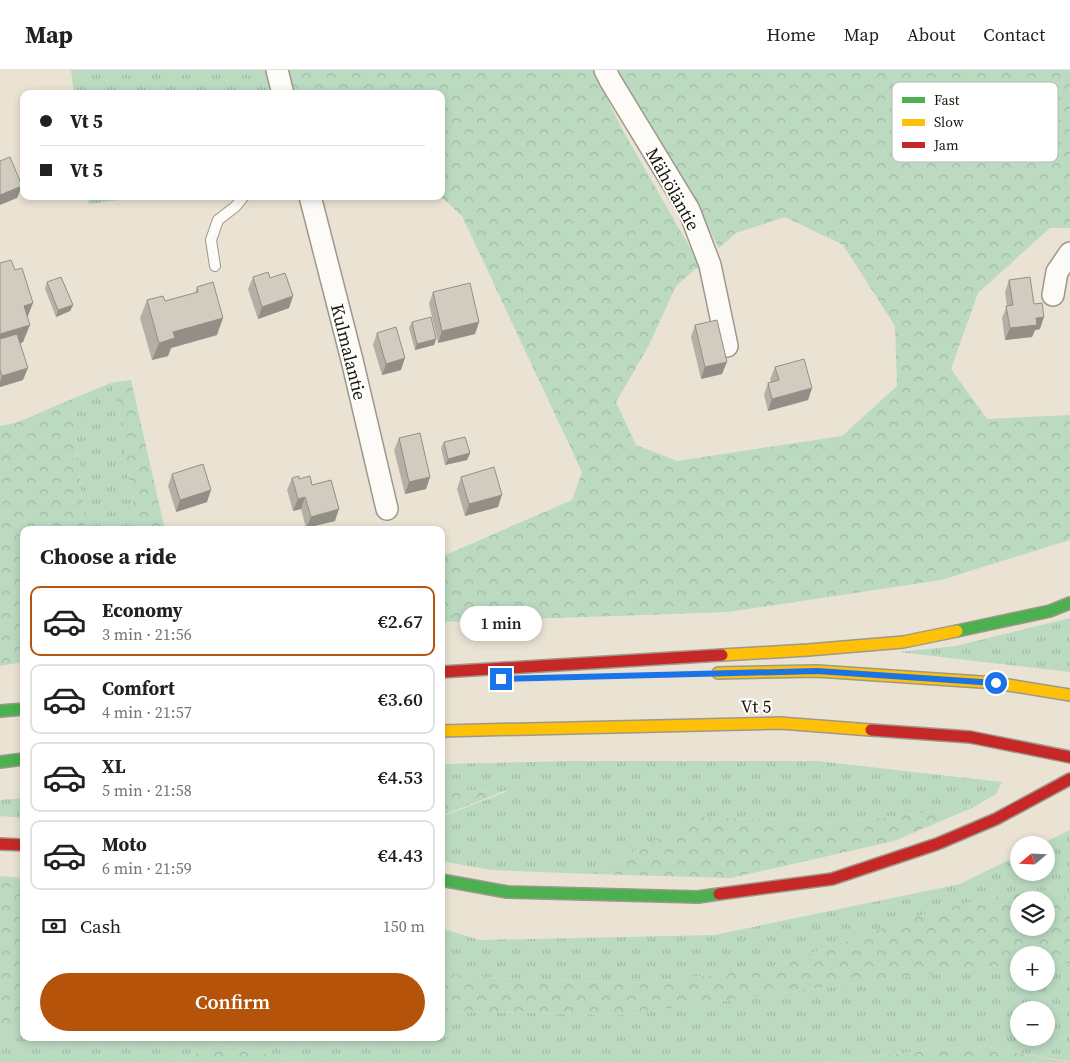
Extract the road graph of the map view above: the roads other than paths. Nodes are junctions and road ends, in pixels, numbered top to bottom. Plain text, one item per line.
1 (277, 70) edge
2 (605, 70) edge
3 (283, 90) edge
4 (241, 200) edge
5 (311, 200) edge
6 (1070, 253) edge
7 (215, 266) dead end
8 (1054, 295) dead end
9 (727, 346) dead end
10 (386, 509) dead end
11 (1070, 603) edge
12 (445, 672) edge
13 (708, 674) dead end
14 (520, 678) dead end
15 (445, 680) edge
16 (1070, 695) edge
17 (20, 709) edge
18 (0, 711) edge
19 (445, 731) edge
20 (1070, 757) edge
21 (20, 760) edge
22 (0, 762) edge
23 (1070, 779) edge
24 (0, 844) edge
25 (20, 845) edge
26 (445, 881) edge

1 - 3 street
2 - 9 street, Mähöläntie
4 - 7 lane
5 - 10 street, Kulmalantie
6 - 8 street
11 - 12 highway
13 - 16 highway, Vt 5
14 - 15 highway
17 - 18 highway
19 - 20 highway, Vt 5
21 - 22 highway
23 - 26 highway
24 - 25 highway

